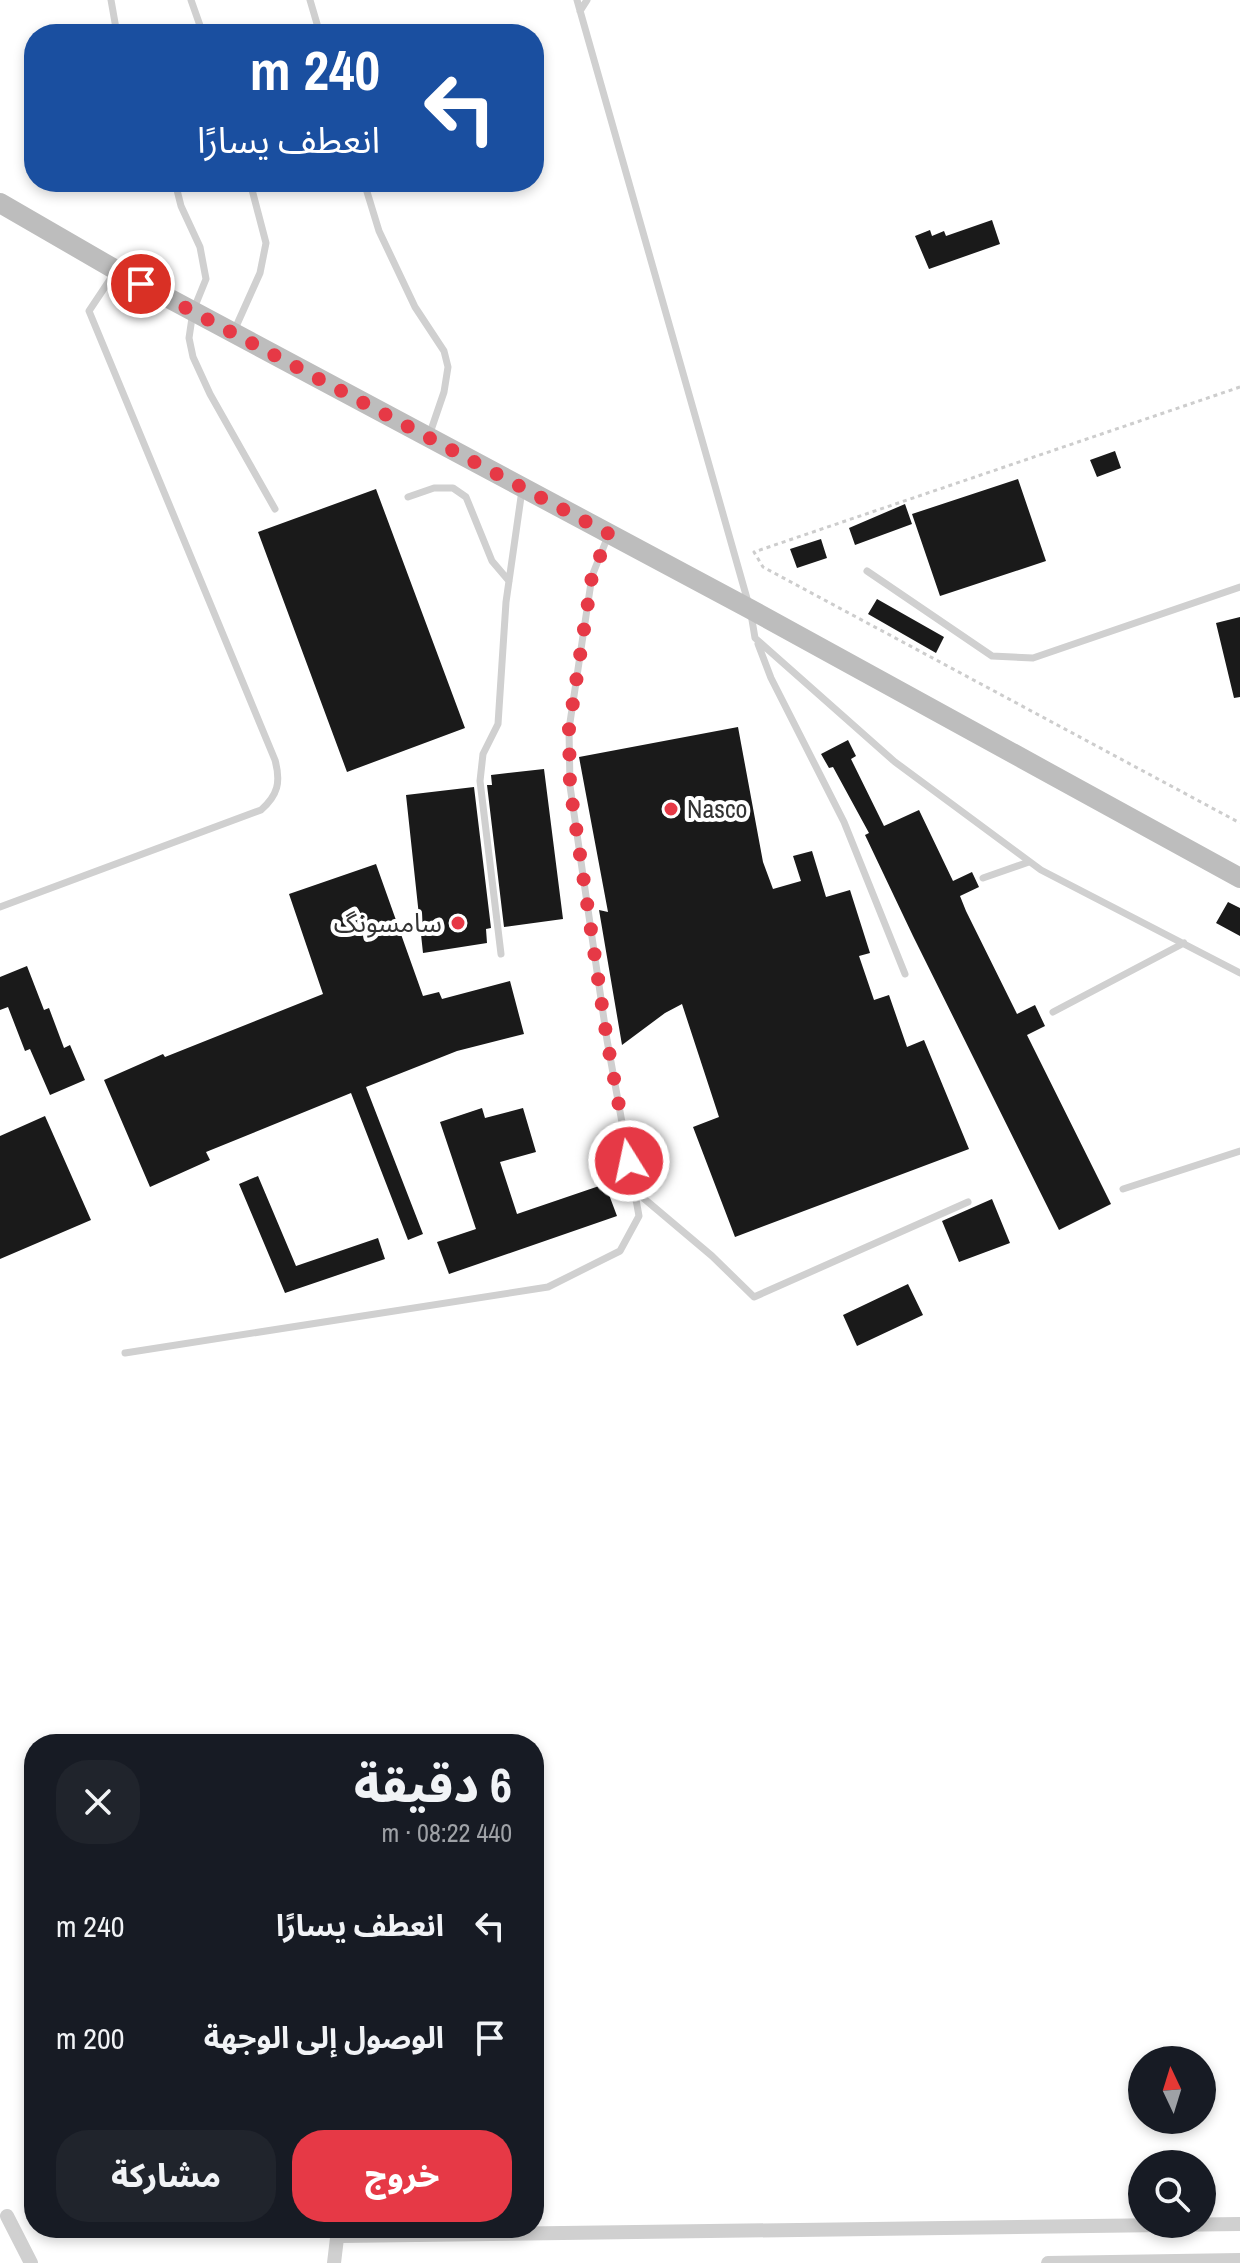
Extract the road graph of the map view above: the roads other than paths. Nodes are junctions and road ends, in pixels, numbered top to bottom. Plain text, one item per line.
1 (111, 0) edge
2 (191, 0) edge
3 (310, 0) edge
4 (577, 0) edge
5 (587, 0) edge
6 (580, 11) junction
7 (115, 24) edge
8 (199, 24) edge
9 (317, 24) edge
10 (178, 192) edge
11 (253, 192) edge
12 (367, 192) edge
13 (0, 203) edge
14 (116, 270) junction
15 (193, 311) junction
16 (233, 333) junction
17 (429, 437) junction
18 (522, 488) junction
19 (408, 497) dead end
20 (275, 509) dead end
21 (609, 534) junction
22 (867, 571) dead end
23 (509, 581) junction
24 (1240, 587) edge
25 (750, 609) junction
26 (755, 638) junction
27 (1029, 862) junction
28 (983, 878) dead end
29 (1240, 878) edge
30 (0, 907) edge
31 (1184, 943) junction
32 (501, 954) dead end
33 (1240, 973) edge
34 (905, 974) dead end
35 (1053, 1012) dead end
36 (1240, 1151) edge
37 (1123, 1189) dead end
38 (635, 1191) junction
39 (968, 1202) dead end
40 (125, 1353) dead end
41 (7, 2216) dead end
42 (1240, 2224) edge
43 (544, 2233) edge
44 (337, 2238) edge
45 (1240, 2260) edge
46 (31, 2263) edge
47 (334, 2263) edge
48 (1048, 2263) edge

1 - 7 lane
2 - 8 lane
3 - 9 lane
4 - 6 lane
5 - 6 lane
6 - 25 lane
10 - 15 lane
11 - 16 lane
12 - 17 lane
13 - 14 street
14 - 15 street
14 - 30 lane
15 - 16 street
15 - 20 lane
16 - 17 street
17 - 18 street
18 - 21 street
18 - 23 lane
19 - 23 lane
21 - 25 street
21 - 38 lane
22 - 24 lane
23 - 32 lane
25 - 26 lane
25 - 29 street
26 - 27 lane
26 - 34 lane
27 - 28 lane
27 - 31 lane
31 - 33 lane
31 - 35 lane
36 - 37 lane
38 - 39 lane
38 - 40 lane
41 - 46 street
42 - 43 street
44 - 47 street
45 - 48 street

